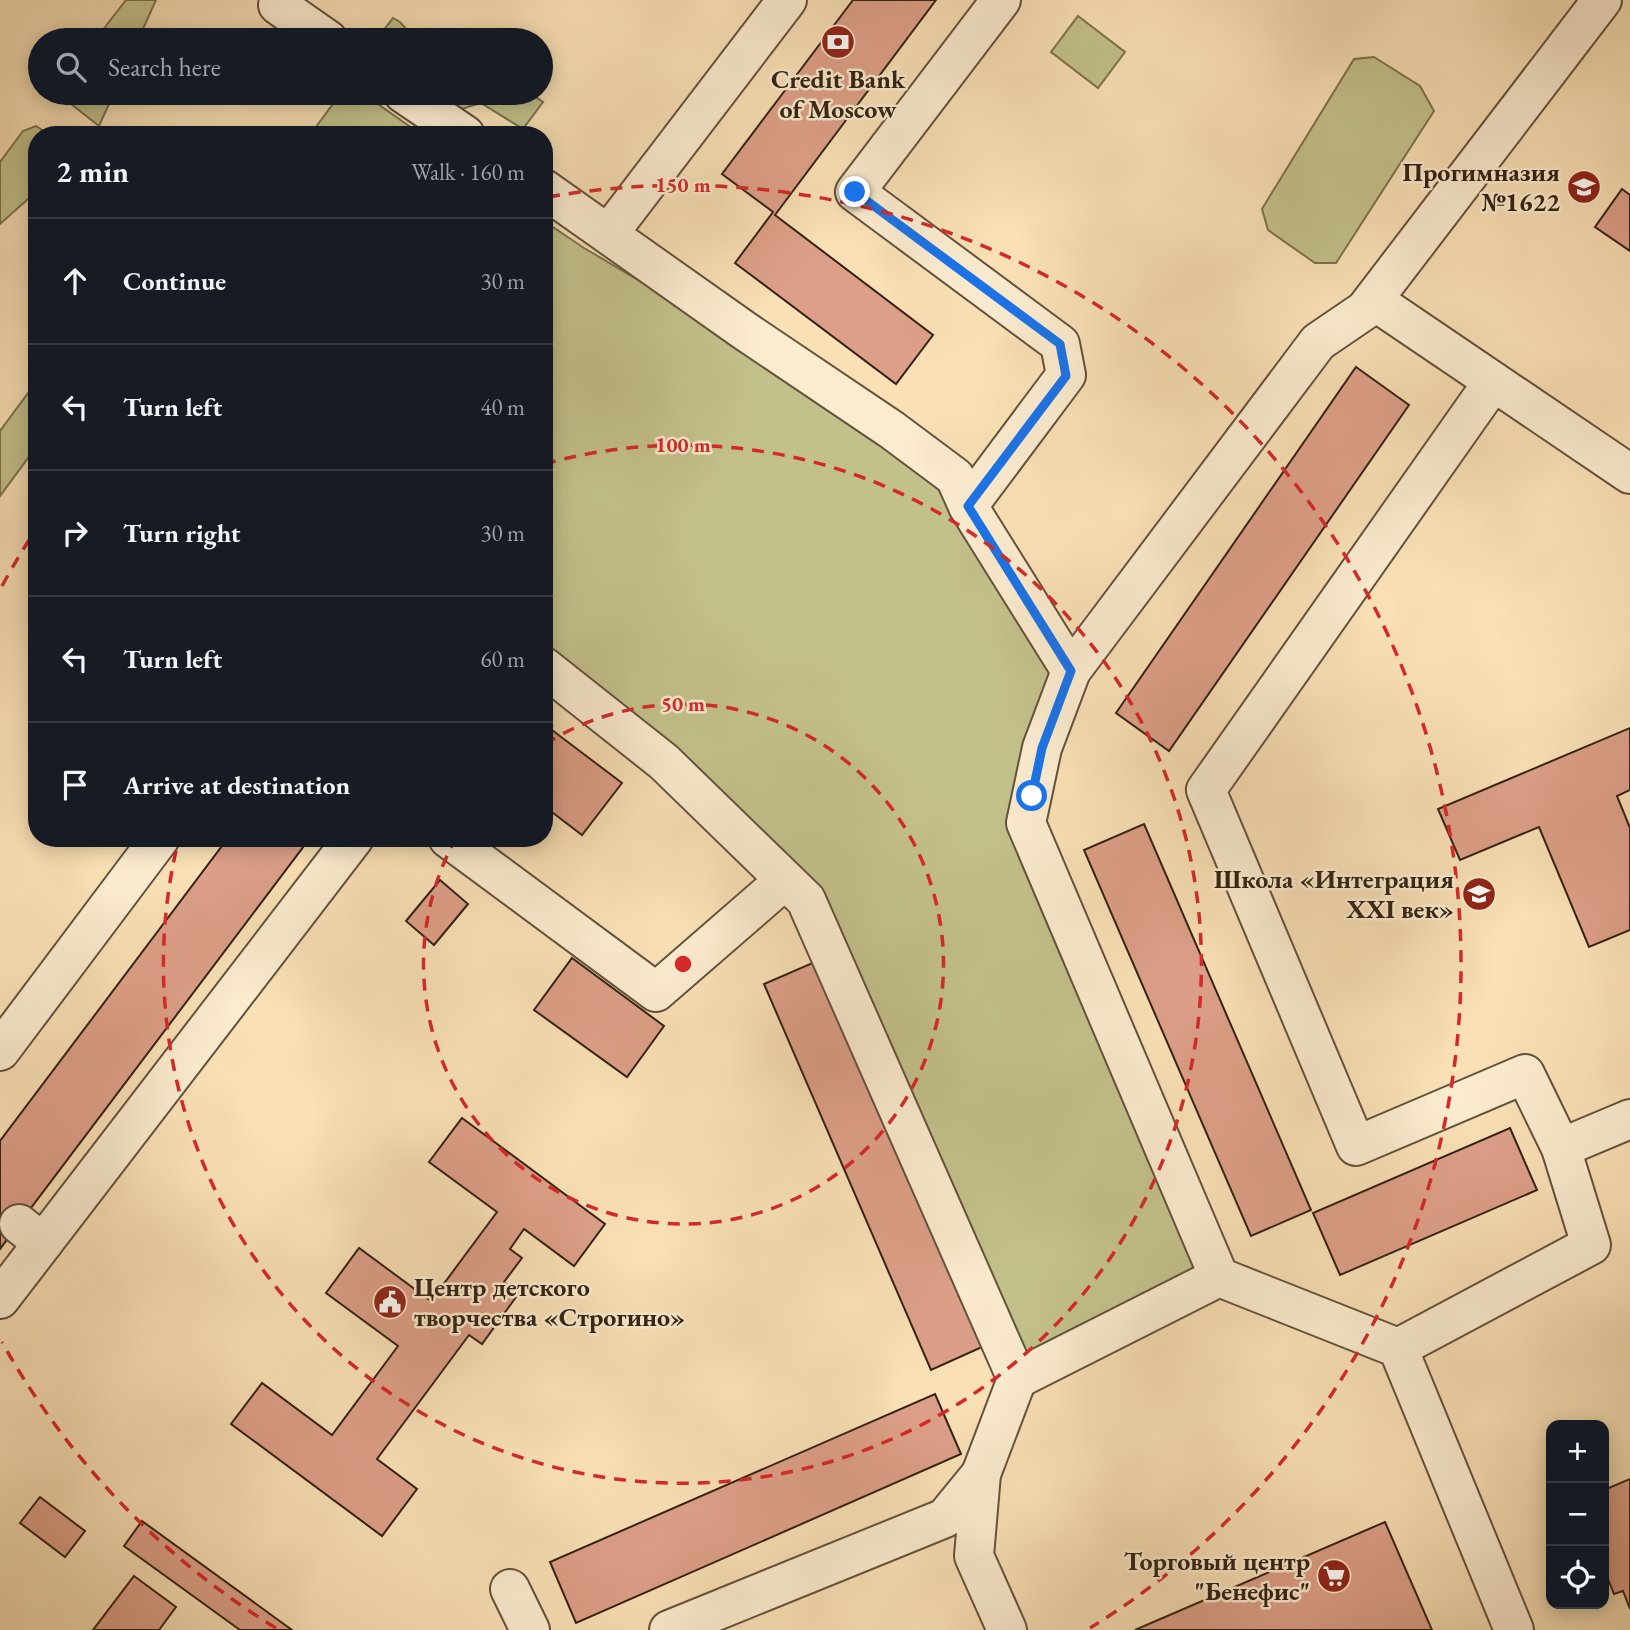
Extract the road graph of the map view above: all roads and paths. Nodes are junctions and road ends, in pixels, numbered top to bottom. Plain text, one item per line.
1 (787, 0) edge
2 (1001, 0) edge
3 (1602, 0) edge
4 (278, 5) dead end
5 (311, 28) edge
6 (421, 105) edge
7 (452, 126) edge
8 (553, 195) edge
9 (609, 233) junction
10 (1373, 300) junction
11 (1493, 382) junction
12 (1630, 474) edge
13 (968, 506) junction
14 (1071, 671) junction
15 (553, 674) edge
16 (153, 847) edge
17 (347, 847) edge
18 (459, 847) edge
19 (785, 880) junction
20 (0, 1051) edge
21 (1630, 1119) edge
22 (1561, 1148) junction
23 (1219, 1277) junction
24 (0, 1299) edge
25 (1398, 1348) junction
26 (1017, 1379) junction
27 (981, 1474) junction
28 (510, 1589) dead end
29 (530, 1630) edge
30 (669, 1630) edge
31 (1007, 1630) edge
32 (1514, 1630) edge

1 - 9 lane
2 - 13 lane
3 - 10 lane
4 - 5 lane
6 - 7 lane
8 - 9 lane
9 - 13 lane
10 - 11 lane
10 - 14 lane
11 - 12 lane
11 - 22 lane
13 - 14 lane
14 - 23 lane
15 - 19 lane
16 - 20 lane
17 - 24 lane
18 - 19 lane
19 - 26 lane
21 - 22 lane
22 - 25 lane
23 - 25 lane
23 - 26 lane
25 - 32 lane
26 - 27 lane
27 - 30 lane
27 - 31 lane
28 - 29 lane

